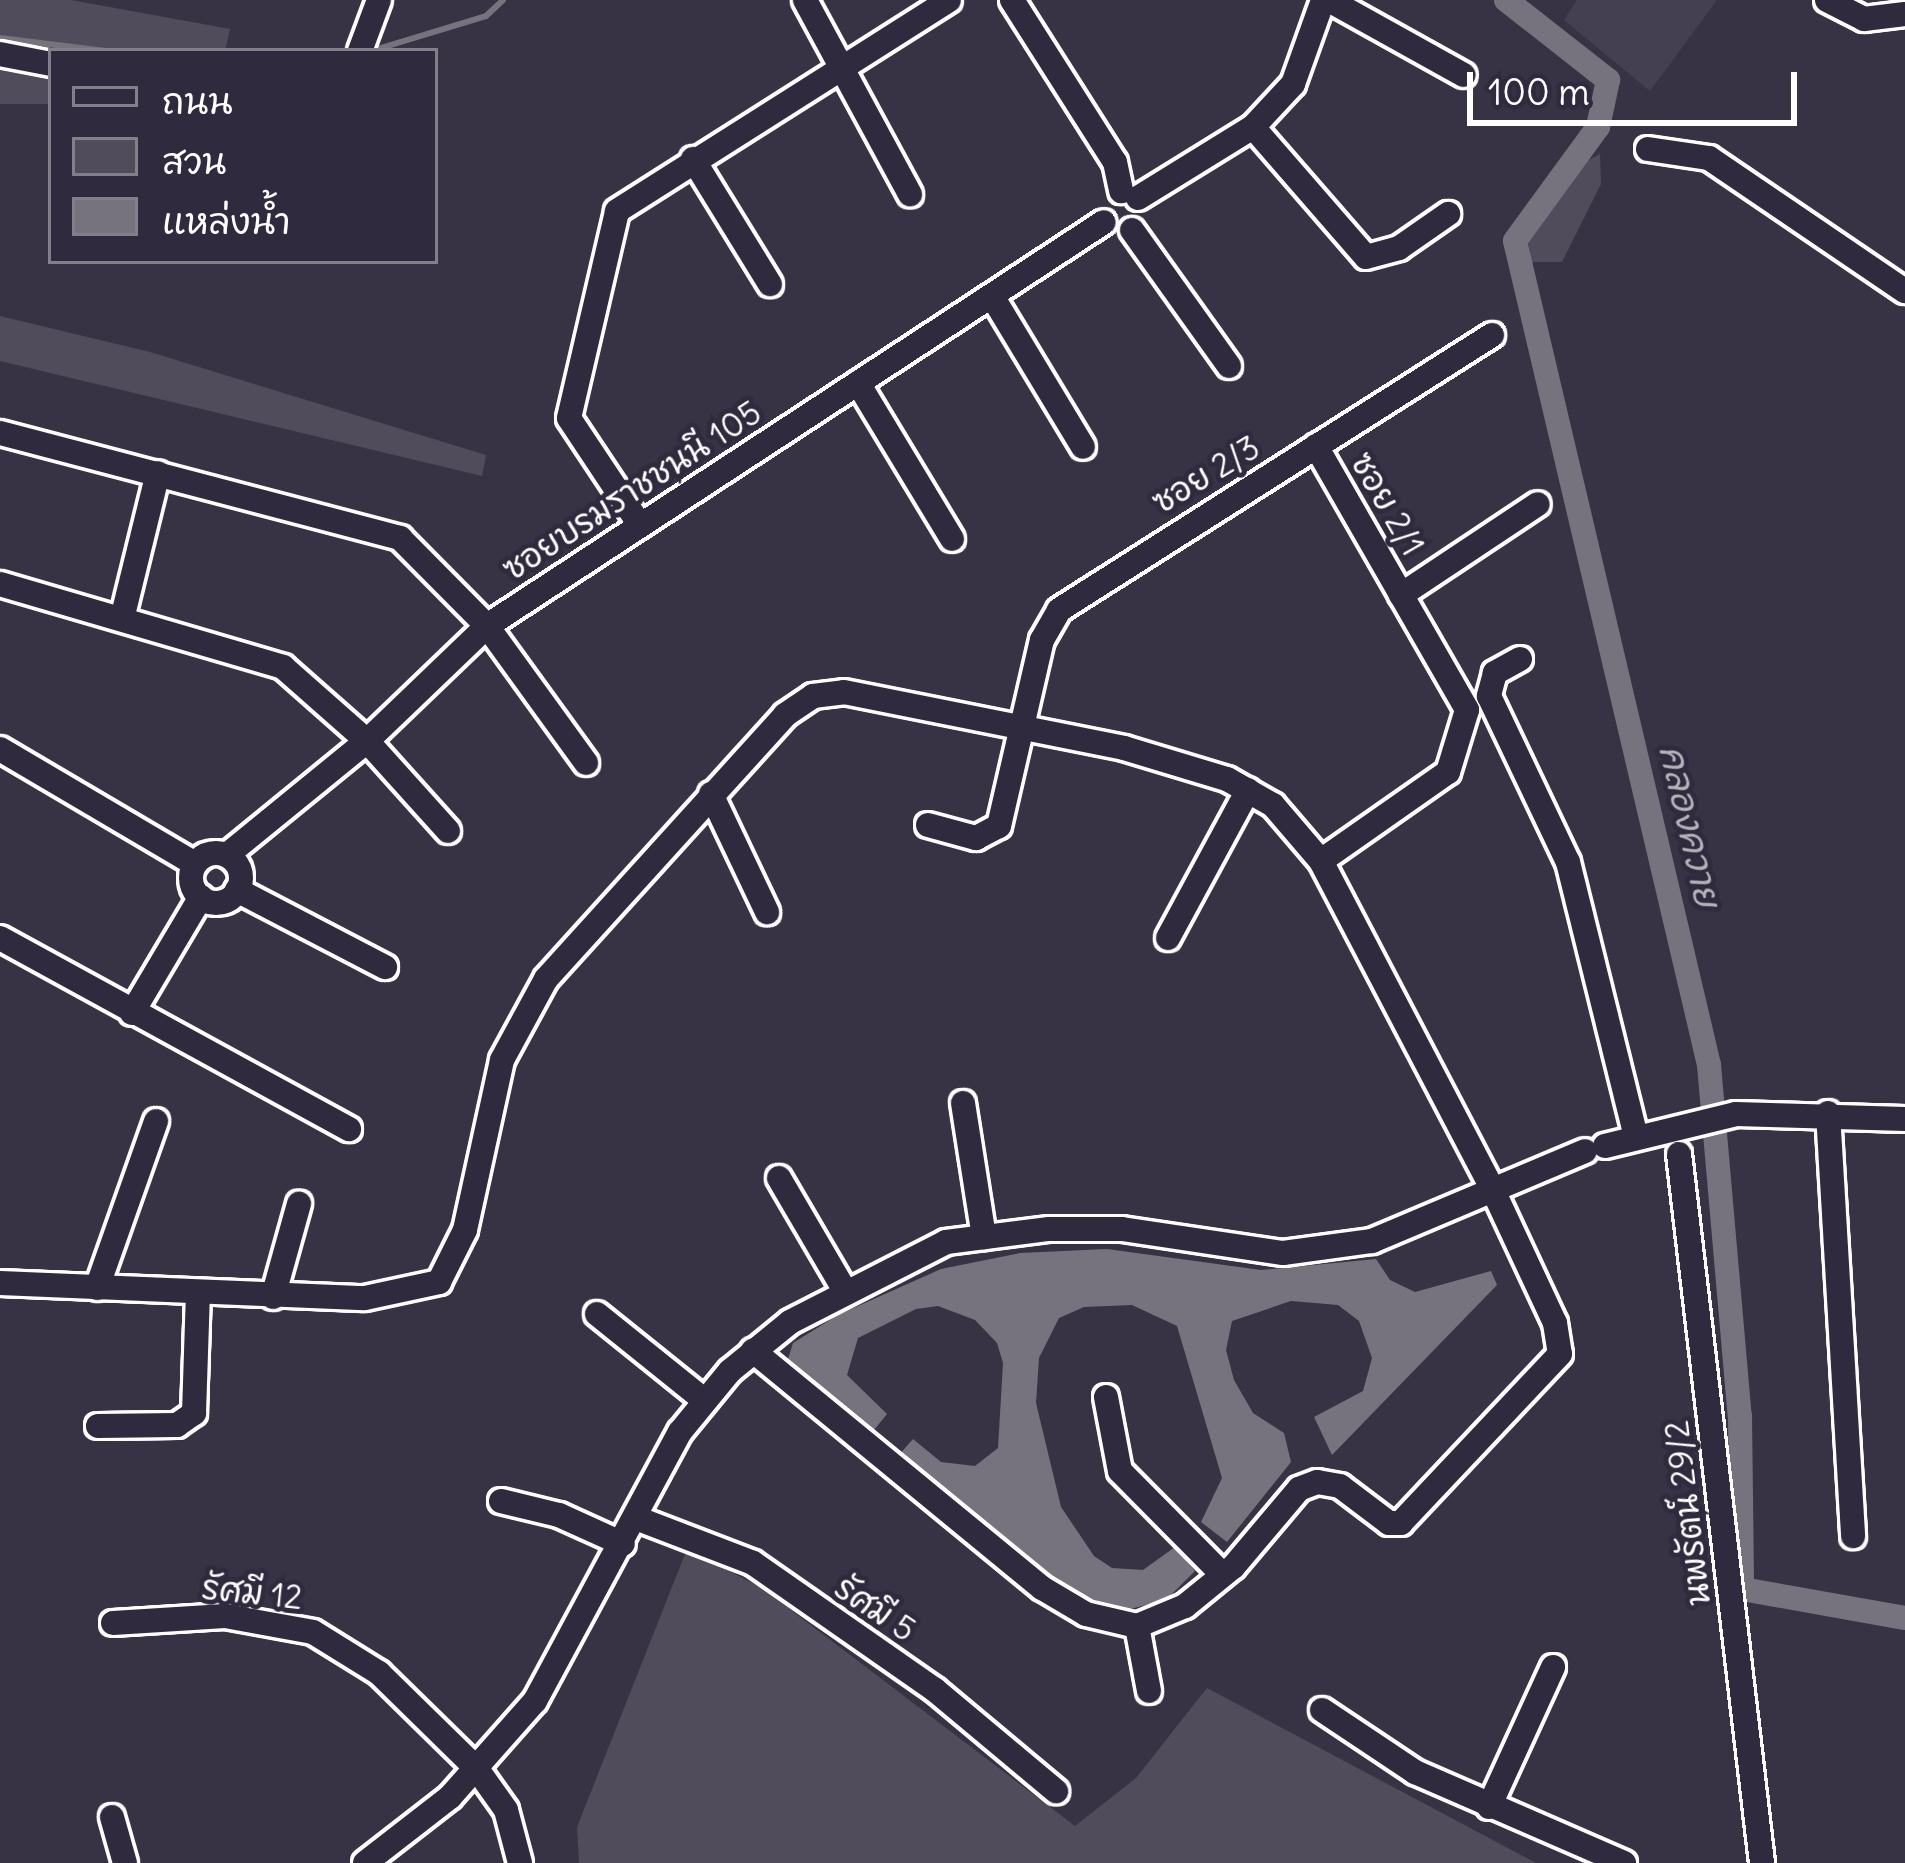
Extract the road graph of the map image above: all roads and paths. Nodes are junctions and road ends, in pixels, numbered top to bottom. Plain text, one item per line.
1 (380, 0) edge
2 (806, 0) edge
3 (949, 0) edge
4 (1012, 0) edge
5 (1326, 0) edge
6 (1827, 0) edge
7 (1905, 14) edge
8 (361, 48) edge
9 (0, 53) edge
10 (48, 63) edge
11 (847, 64) junction
12 (1464, 75) dead end
13 (1253, 127) junction
14 (1648, 149) dead end
15 (693, 158) junction
16 (910, 194) dead end
17 (1130, 195) junction
18 (1448, 214) dead end
19 (1104, 222) junction
20 (1132, 230) junction
21 (770, 284) dead end
22 (1905, 291) edge
23 (992, 296) junction
24 (1492, 334) dead end
25 (1229, 366) dead end
26 (858, 383) junction
27 (0, 433) edge
28 (1316, 446) junction
29 (1083, 447) dead end
30 (158, 473) junction
31 (1538, 504) dead end
32 (640, 525) junction
33 (952, 539) dead end
34 (0, 584) edge
35 (1401, 595) junction
36 (124, 615) junction
37 (487, 626) junction
38 (1520, 659) dead end
39 (1025, 725) junction
40 (367, 742) junction
41 (0, 749) edge
42 (586, 763) dead end
43 (1248, 790) junction
44 (711, 794) junction
45 (928, 825) dead end
46 (448, 831) dead end
47 (227, 855) junction
48 (1321, 861) junction
49 (195, 864) junction
50 (237, 890) junction
51 (201, 898) junction
52 (767, 912) dead end
53 (0, 938) edge
54 (1168, 938) dead end
55 (385, 967) dead end
56 (132, 1013) junction
57 (963, 1103) dead end
58 (1828, 1113) junction
59 (1905, 1119) edge
60 (157, 1121) dead end
61 (349, 1129) dead end
62 (1636, 1136) junction
63 (1679, 1154) dead end
64 (778, 1178) dead end
65 (1492, 1188) junction
66 (298, 1204) dead end
67 (984, 1237) junction
68 (0, 1283) edge
69 (97, 1288) junction
70 (845, 1291) junction
71 (198, 1293) junction
72 (273, 1297) junction
73 (597, 1314) dead end
74 (753, 1351) junction
75 (1106, 1397) dead end
76 (704, 1400) junction
77 (98, 1426) dead end
78 (501, 1501) dead end
79 (636, 1518) junction
80 (1853, 1536) dead end
81 (622, 1544) junction
82 (1223, 1575) junction
83 (113, 1623) dead end
84 (1137, 1626) junction
85 (1553, 1667) dead end
86 (1149, 1691) dead end
87 (1322, 1710) dead end
88 (477, 1769) junction
89 (1056, 1790) dead end
90 (1490, 1807) junction
91 (112, 1817) dead end
92 (125, 1863) edge
93 (365, 1863) edge
94 (520, 1863) edge
95 (1624, 1863) edge
96 (1762, 1863) edge

1 - 8 street
2 - 11 street
3 - 11 street
4 - 17 street
5 - 12 street
5 - 13 street, ซอยบรมราชชนนี 105
6 - 7 street
9 - 10 street
11 - 15 street
11 - 16 street
13 - 17 street, ซอยบรมราชชนนี 105
13 - 18 street
14 - 22 street
15 - 21 street
15 - 32 street
17 - 19 street, ซอยบรมราชชนนี 105
17 - 20 street
19 - 20 street
19 - 23 street, ซอยบรมราชชนนี 105
20 - 25 street
23 - 26 street, ซอยบรมราชชนนี 105
23 - 29 street
24 - 28 street, ซอย 2/3
26 - 32 street, ซอยบรมราชชนนี 105
26 - 33 street
27 - 30 street
28 - 35 street, ซอย 2/1
28 - 39 street, ซอย 2/3
30 - 36 street
30 - 37 street
31 - 35 street
32 - 37 street, ซอยบรมราชชนนี 105
34 - 36 street
35 - 48 street, ซอย 2/1
36 - 40 street
37 - 40 street, ซอยบรมราชชนนี 105
37 - 42 street
38 - 62 street
39 - 43 street
39 - 44 street
39 - 45 street, ซอย 2/3
40 - 46 street
40 - 47 street, ซอยบรมราชชนนี 105
41 - 49 street
43 - 48 street
43 - 54 street
44 - 52 street
44 - 72 street
47 - 49 street, ซอยบรมราชชนนี 105
47 - 50 street
48 - 65 street
49 - 51 street
50 - 51 street
50 - 55 street
51 - 56 street
53 - 56 street
56 - 61 street
57 - 67 street
58 - 59 street
58 - 62 street
58 - 80 street
60 - 69 street
62 - 65 street
63 - 96 street, นพรัตน์ 29/2
64 - 70 street
65 - 67 street
65 - 82 street
66 - 72 street
67 - 70 street
68 - 69 street
69 - 71 street
70 - 74 street
71 - 72 street
71 - 77 street
73 - 76 street
74 - 76 street
74 - 84 street
75 - 82 street
76 - 79 street
78 - 81 street
79 - 81 street
79 - 89 street, รัศมี 5
81 - 88 street
82 - 84 street
83 - 88 street, รัศมี 12
84 - 86 street
85 - 90 street
87 - 90 street
88 - 93 street
88 - 94 street, รัศมี 12
90 - 95 street
91 - 92 street

